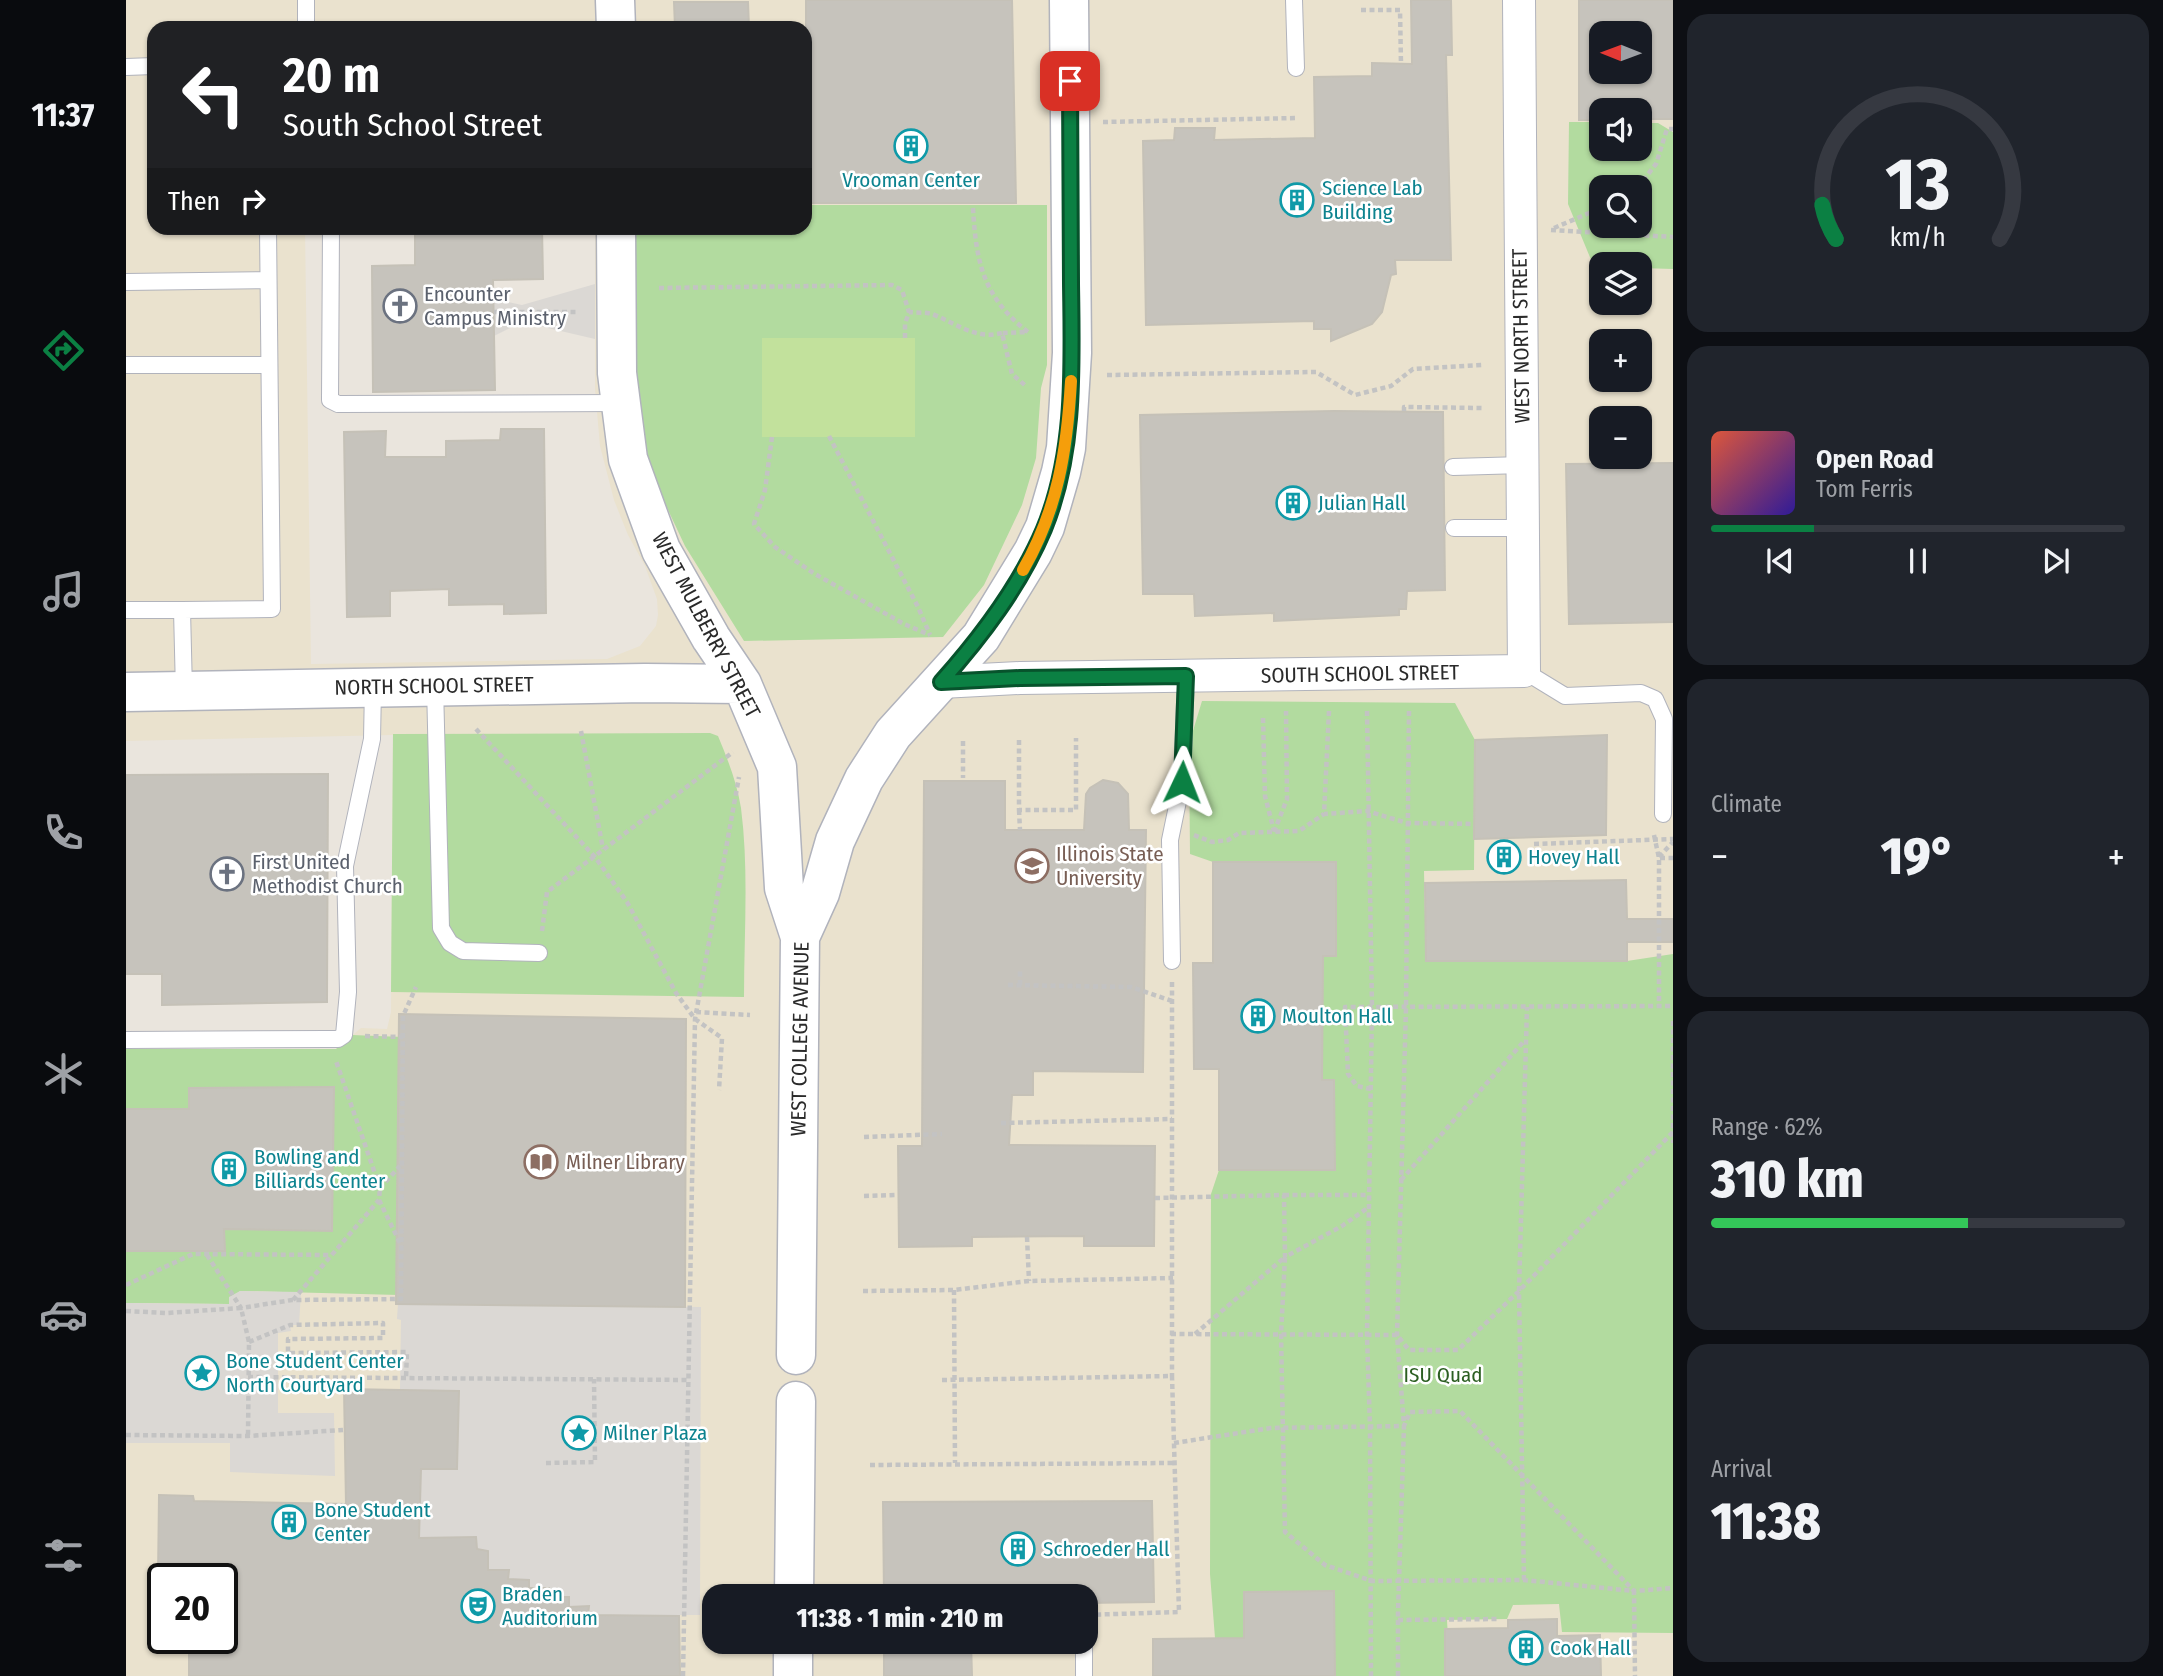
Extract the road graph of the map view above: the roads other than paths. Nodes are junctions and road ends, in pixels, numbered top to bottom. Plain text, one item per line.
1 (306, 0) edge
2 (615, 0) edge
3 (1069, 0) edge
4 (1294, 0) edge
5 (1519, 0) edge
6 (306, 21) edge
7 (615, 21) edge
8 (147, 66) edge
9 (126, 67) edge
10 (1296, 68) dead end
11 (268, 235) edge
12 (331, 235) edge
13 (616, 235) edge
14 (267, 280) junction
15 (126, 282) edge
16 (126, 365) edge
17 (268, 365) junction
18 (621, 403) junction
19 (1523, 465) junction
20 (1453, 467) dead end
21 (1454, 528) dead end
22 (1523, 528) junction
23 (126, 610) edge
24 (182, 610) junction
25 (1524, 671) junction
26 (1186, 676) junction
27 (941, 682) junction
28 (742, 684) junction
29 (435, 687) junction
30 (373, 688) junction
31 (184, 691) junction
32 (126, 692) edge
33 (1662, 814) dead end
34 (800, 937) junction
35 (539, 953) road end
36 (1172, 961) road end
37 (126, 1040) edge
38 (796, 1355) dead end
39 (796, 1401) dead end
40 (794, 1584) edge
41 (793, 1654) edge
42 (1084, 1654) edge
43 (793, 1676) edge
44 (1084, 1676) edge

1 - 6 lane
2 - 7 main road
3 - 27 main road, WEST COLLEGE AVENUE
4 - 10 lane
5 - 19 street, WEST NORTH STREET
8 - 9 lane
11 - 14 lane
12 - 18 lane
13 - 18 main road, WEST MULBERRY STREET
14 - 15 lane
14 - 17 lane
16 - 17 lane
17 - 24 lane
18 - 28 main road, WEST MULBERRY STREET
19 - 20 lane
19 - 22 street, WEST NORTH STREET
21 - 22 lane
22 - 25 street, WEST NORTH STREET
23 - 24 lane
24 - 31 lane
25 - 26 street, SOUTH SCHOOL STREET
25 - 33 lane
26 - 27 street, SOUTH SCHOOL STREET
26 - 36 lane
27 - 34 main road, WEST COLLEGE AVENUE
28 - 29 main road, NORTH SCHOOL STREET
28 - 34 main road, WEST MULBERRY STREET
29 - 30 main road, NORTH SCHOOL STREET
29 - 35 lane
30 - 31 main road, NORTH SCHOOL STREET
30 - 37 lane
31 - 32 main road, NORTH SCHOOL STREET
34 - 38 main road, WEST COLLEGE AVENUE
39 - 40 main road
41 - 43 main road
42 - 44 lane

